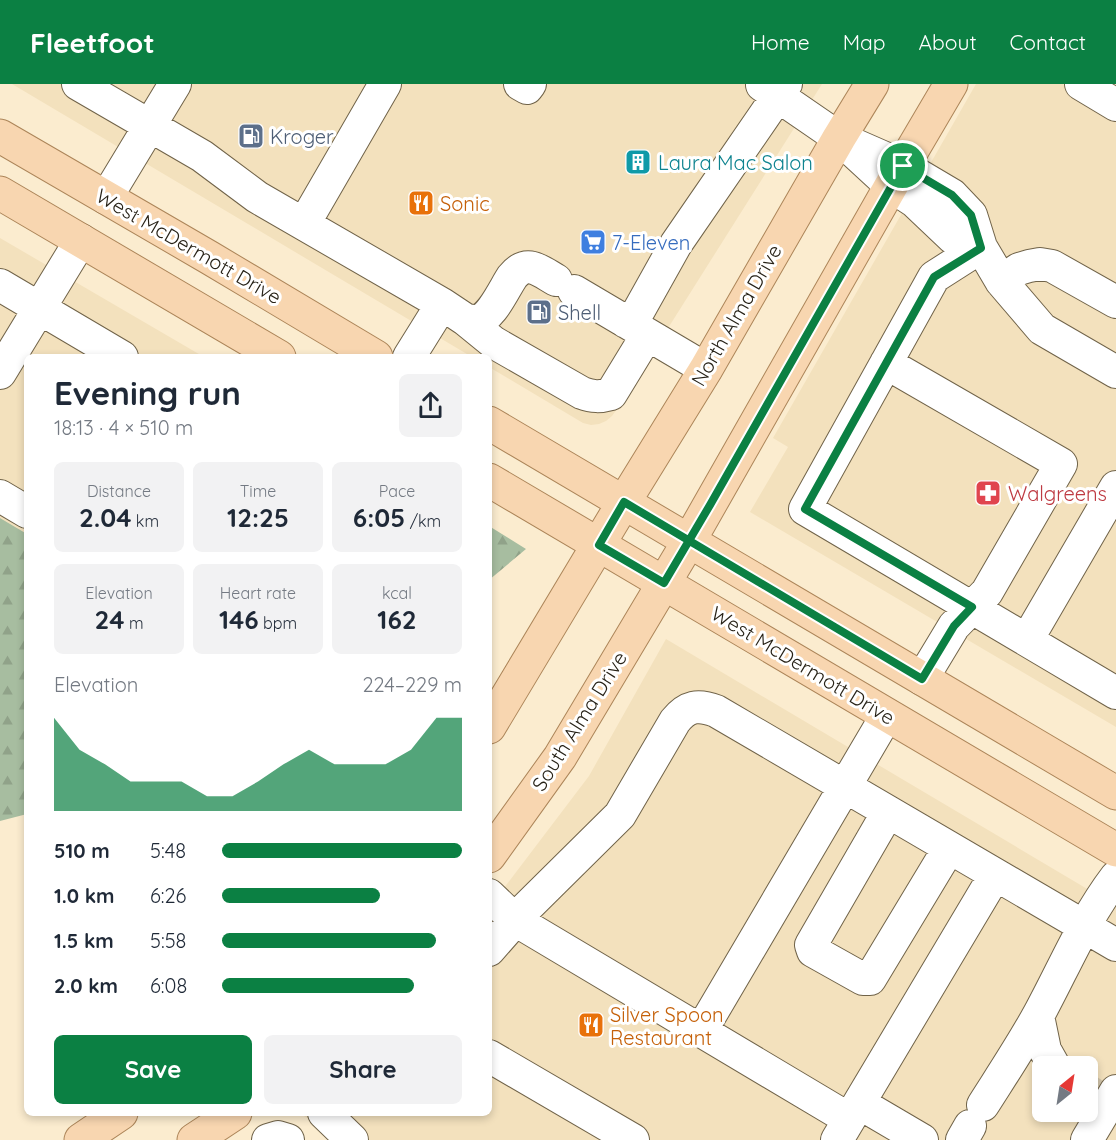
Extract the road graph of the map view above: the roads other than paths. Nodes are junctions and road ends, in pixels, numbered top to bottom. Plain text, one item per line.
1 (78, 84) edge
2 (175, 84) edge
3 (385, 84) edge
4 (520, 84) edge
5 (530, 84) edge
6 (872, 84) edge
7 (951, 84) edge
8 (1081, 84) edge
9 (775, 88) edge
10 (1116, 105) edge
11 (150, 125) junction
12 (0, 136) edge
13 (838, 138) junction
14 (897, 176) junction
15 (0, 193) edge
16 (106, 198) junction
17 (304, 224) junction
18 (81, 240) junction
19 (981, 248) junction
20 (1001, 281) junction
21 (0, 285) edge
22 (1116, 302) edge
23 (39, 308) junction
24 (454, 312) junction
25 (637, 328) junction
26 (117, 354) edge
27 (274, 354) edge
28 (371, 354) edge
29 (412, 354) edge
30 (886, 363) junction
31 (706, 369) junction
32 (1116, 372) edge
33 (0, 373) edge
34 (492, 425) edge
35 (492, 482) edge
36 (1116, 487) edge
37 (0, 496) edge
38 (624, 502) junction
39 (24, 510) edge
40 (689, 541) junction
41 (599, 545) junction
42 (664, 583) junction
43 (972, 607) junction
44 (1027, 640) junction
45 (922, 679) junction
46 (1112, 682) edge
47 (887, 715) junction
48 (492, 722) edge
49 (845, 787) junction
50 (1116, 793) edge
51 (888, 812) junction
52 (949, 848) junction
53 (1116, 850) edge
54 (492, 852) edge
55 (995, 875) junction
56 (1116, 877) edge
57 (492, 898) edge
58 (515, 920) junction
59 (1084, 927) junction
60 (1116, 945) edge
61 (492, 947) edge
62 (1038, 1016) junction
63 (701, 1031) junction
64 (1048, 1056) edge
65 (492, 1058) edge
66 (1108, 1097) edge
67 (117, 1116) edge
68 (230, 1116) edge
69 (330, 1116) edge
70 (849, 1121) edge
71 (972, 1124) edge
72 (81, 1140) edge
73 (194, 1140) edge
74 (268, 1140) edge
75 (288, 1140) edge
76 (352, 1140) edge
77 (633, 1140) edge
78 (922, 1140) edge
79 (1087, 1140) edge

1 - 11 lane
2 - 11 lane
3 - 17 lane
4 - 5 lane
6 - 13 main road, North Alma Drive
7 - 14 main road
8 - 10 lane
9 - 13 lane
9 - 25 lane
11 - 16 lane
11 - 17 lane
12 - 16 main road, West McDermott Drive
13 - 14 lane
13 - 31 main road, North Alma Drive
14 - 19 lane
14 - 40 main road
15 - 18 main road
16 - 18 main road
16 - 28 main road, West McDermott Drive
17 - 24 lane
18 - 23 lane
18 - 27 main road
19 - 20 lane
19 - 30 lane
20 - 22 lane
20 - 32 lane
21 - 23 lane
23 - 26 lane
23 - 33 lane
24 - 25 lane
24 - 25 lane
24 - 29 lane
25 - 31 lane
30 - 43 lane
30 - 43 lane
31 - 38 main road, North Alma Drive
34 - 38 main road
35 - 41 main road, West McDermott Drive
36 - 44 lane
37 - 39 lane
38 - 40 main road
38 - 41 main road, North Alma Drive
40 - 42 main road
40 - 45 main road
41 - 42 main road, West McDermott Drive
41 - 48 main road
42 - 47 main road, West McDermott Drive
42 - 54 main road, South Alma Drive
43 - 44 lane
43 - 45 lane
44 - 46 lane
45 - 50 main road
47 - 49 lane
47 - 53 main road, West McDermott Drive
49 - 51 lane
49 - 58 lane
49 - 63 lane
51 - 52 lane
51 - 52 lane
52 - 55 lane
55 - 59 lane
55 - 70 lane
56 - 59 lane
57 - 58 lane
58 - 61 lane
58 - 63 lane
59 - 60 lane
59 - 62 lane
62 - 64 lane
62 - 71 lane
63 - 70 lane
65 - 77 lane
66 - 79 lane
67 - 72 main road
68 - 73 main road
69 - 76 lane
70 - 78 lane
74 - 75 lane

